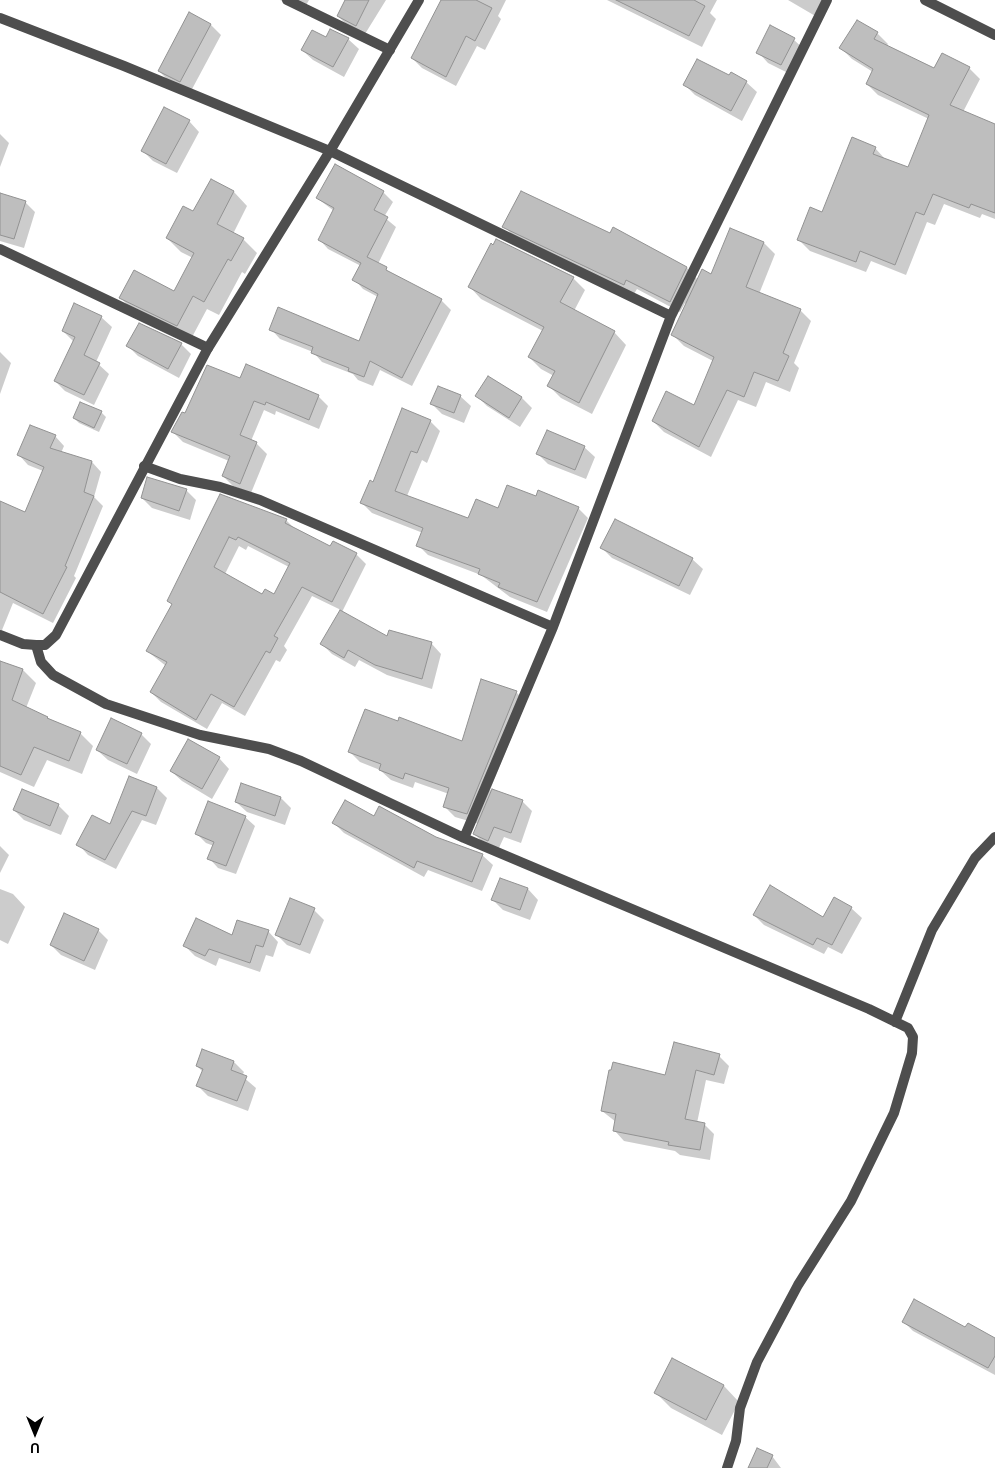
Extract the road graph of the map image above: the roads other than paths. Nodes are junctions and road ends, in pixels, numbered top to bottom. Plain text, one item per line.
1 (287, 0) edge
2 (419, 0) edge
3 (827, 0) edge
4 (925, 0) edge
5 (0, 18) edge
6 (995, 35) edge
7 (390, 50) junction
8 (330, 151) junction
9 (0, 249) edge
10 (671, 316) junction
11 (208, 348) junction
12 (144, 466) junction
13 (554, 628) junction
14 (0, 635) edge
15 (36, 645) junction
16 (995, 837) edge
17 (464, 838) junction
18 (895, 1022) junction
19 (727, 1468) edge

1 - 7 street
2 - 7 street
3 - 10 street
4 - 6 street
5 - 8 street
7 - 8 street
8 - 10 street
8 - 11 street
9 - 11 street
10 - 13 street
11 - 12 street
12 - 13 street
12 - 15 street
13 - 17 street
14 - 15 street
15 - 17 street
16 - 18 street
17 - 18 street
18 - 19 street

